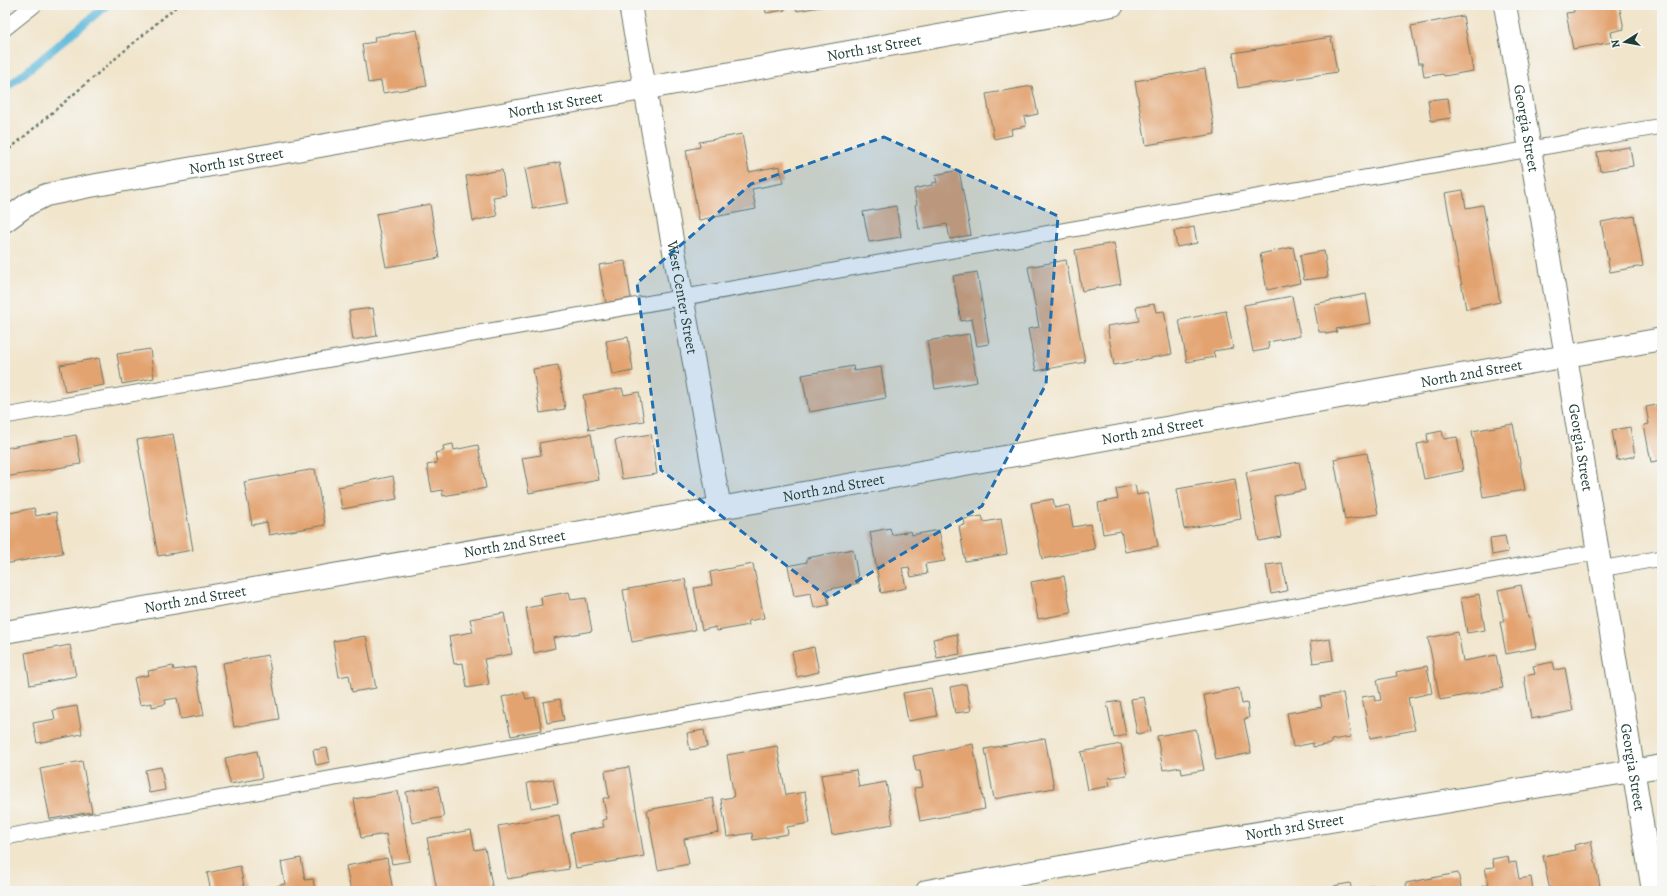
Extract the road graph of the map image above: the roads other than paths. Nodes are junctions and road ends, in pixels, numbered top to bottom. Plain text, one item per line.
1 (34, 5) edge
2 (630, 5) edge
3 (1113, 5) edge
4 (1505, 5) edge
5 (5, 28) edge
6 (646, 88) junction
7 (1662, 126) edge
8 (1530, 150) junction
9 (5, 221) edge
10 (682, 299) junction
11 (1662, 339) edge
12 (1566, 356) junction
13 (5, 416) edge
14 (720, 508) junction
15 (1662, 558) edge
16 (1598, 560) junction
17 (5, 632) edge
18 (1662, 766) edge
19 (1632, 772) junction
20 (5, 837) edge
21 (927, 891) edge
22 (1653, 891) edge

1 - 5 lane
2 - 6 street, West Center Street
3 - 6 street, North 1st Street
4 - 8 street, Georgia Street
6 - 9 street, North 1st Street
6 - 10 street, West Center Street
7 - 8 lane
8 - 10 lane
8 - 12 street, Georgia Street
10 - 13 lane
10 - 14 street, West Center Street
11 - 12 street, North 2nd Street
12 - 14 street, North 2nd Street
12 - 16 street, Georgia Street
14 - 17 street, North 2nd Street
15 - 16 lane
16 - 19 street, Georgia Street
16 - 20 lane
18 - 19 street, North 3rd Street
19 - 21 street, North 3rd Street
19 - 22 street, Georgia Street

